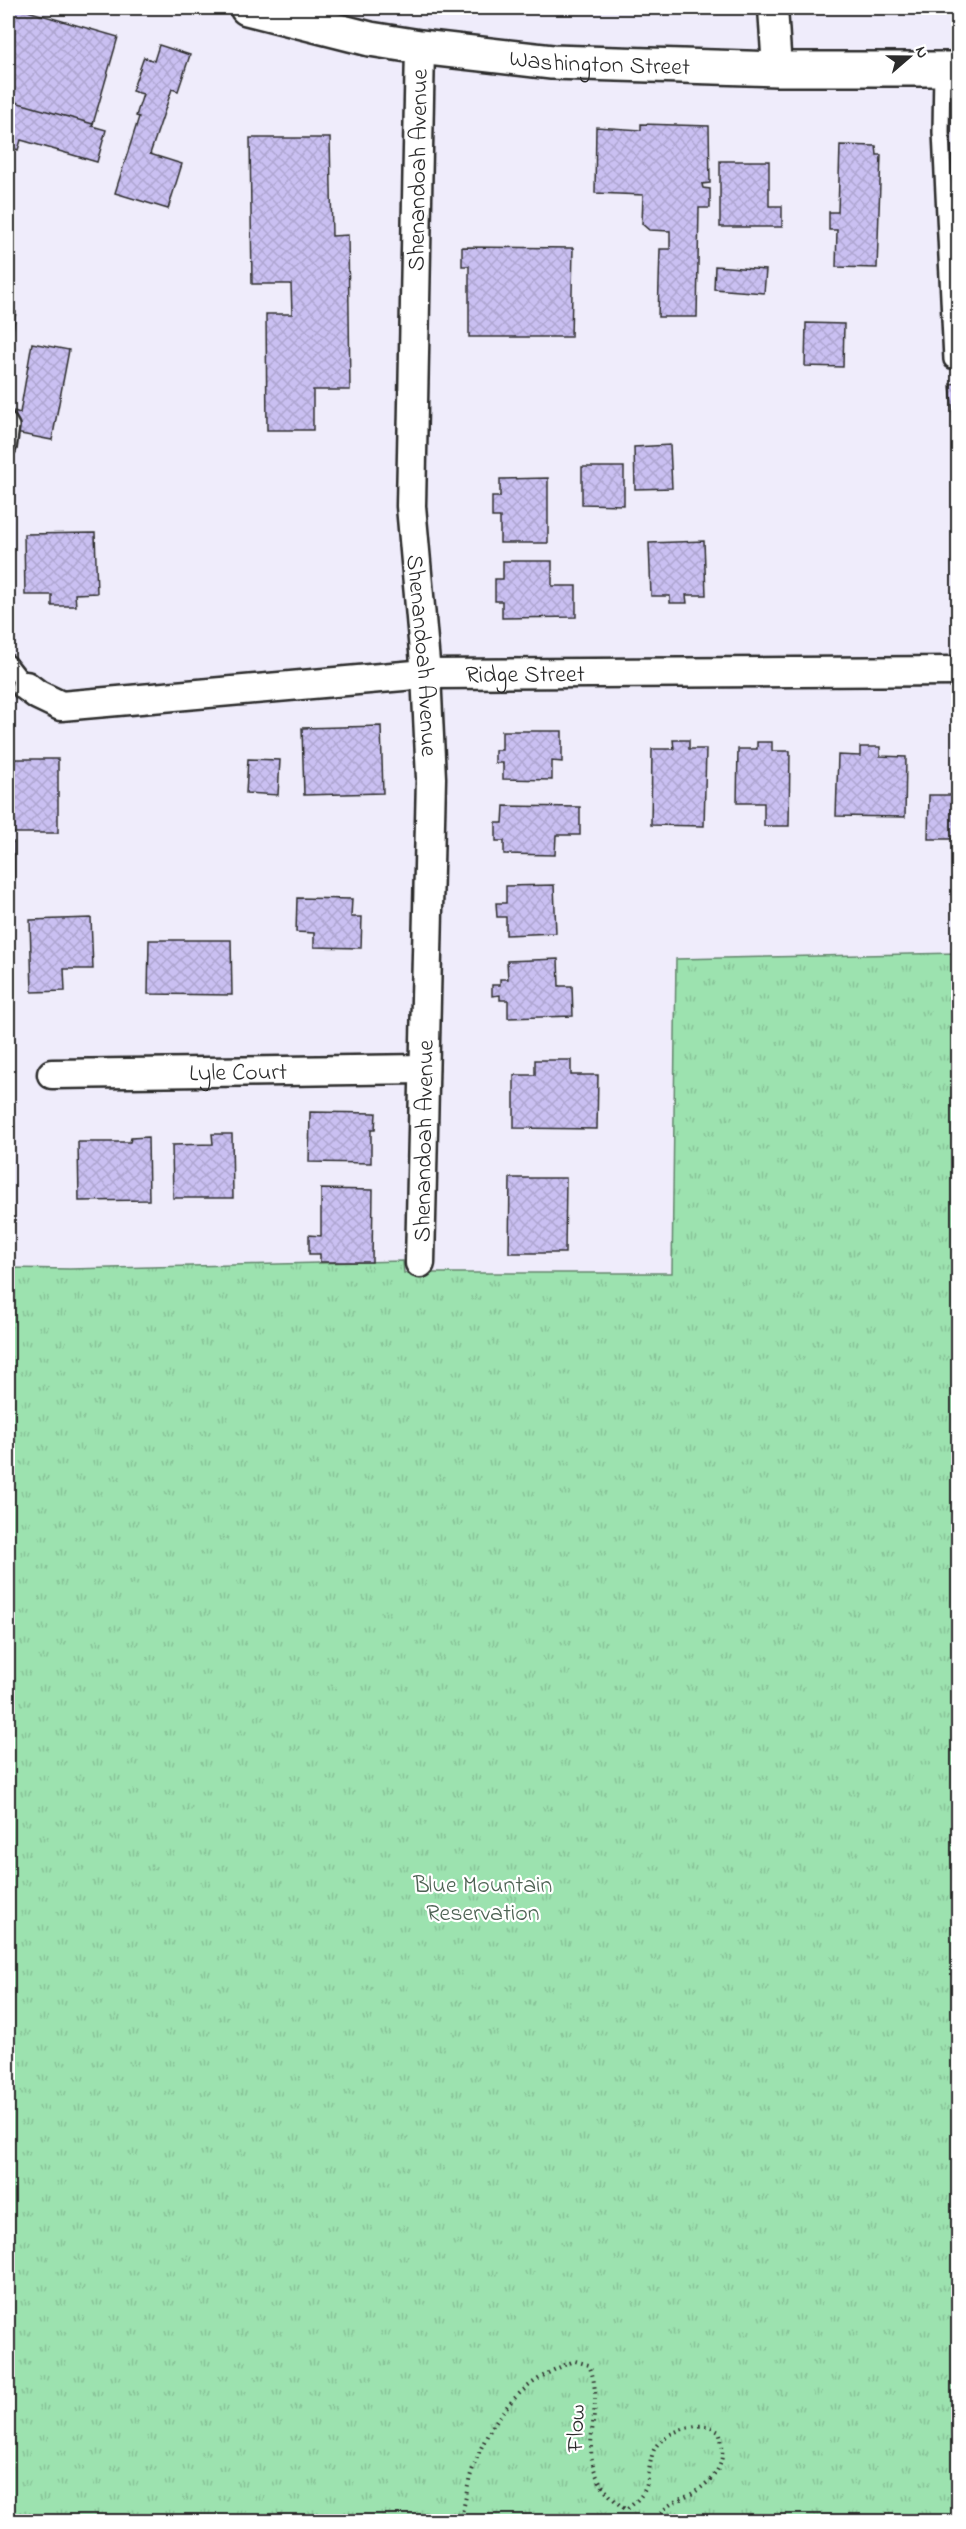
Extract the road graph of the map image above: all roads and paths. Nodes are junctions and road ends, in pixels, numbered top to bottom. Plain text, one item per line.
1 (248, 8) edge
2 (773, 8) edge
3 (420, 47) junction
4 (777, 69) junction
5 (950, 69) edge
6 (958, 359) edge
7 (8, 421) edge
8 (8, 448) edge
9 (8, 663) edge
10 (958, 671) edge
11 (426, 674) junction
12 (26, 686) joint
13 (424, 1069) junction
14 (52, 1074) dead end
15 (420, 1263) dead end
16 (458, 2522) edge
17 (654, 2522) edge

1 - 3 street, Washington Street
2 - 4 street
3 - 4 street, Washington Street
3 - 11 street, Shenandoah Avenue
4 - 5 street, Washington Street
5 - 6 lane
7 - 8 lane
9 - 12 lane
10 - 11 street, Ridge Street
11 - 12 street, Ridge Street
11 - 13 street, Shenandoah Avenue
13 - 14 street, Lyle Court
13 - 15 street, Shenandoah Avenue
16 - 17 path, Flow

